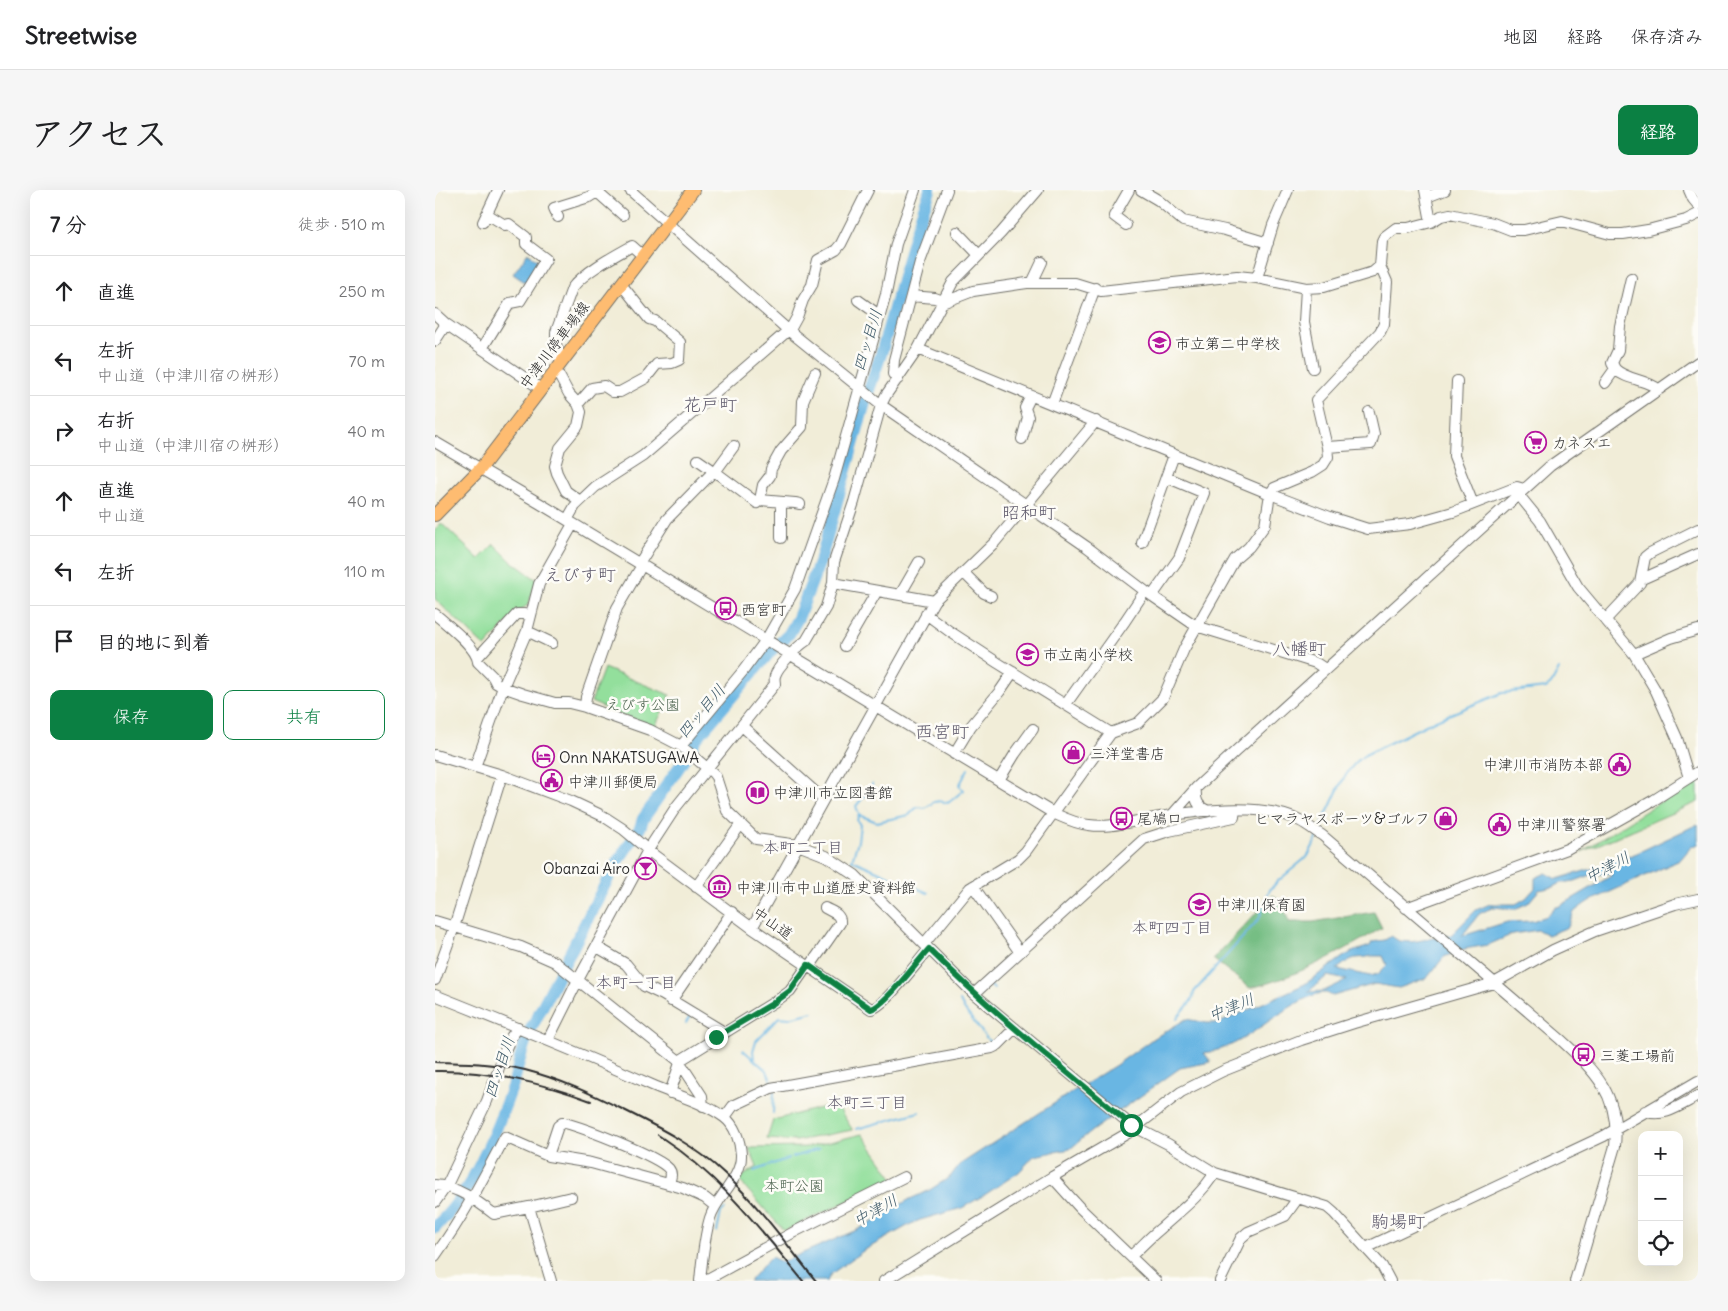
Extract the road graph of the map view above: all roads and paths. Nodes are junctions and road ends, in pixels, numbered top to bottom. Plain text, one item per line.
1 (498, 190) edge
2 (630, 190) edge
3 (693, 190) edge
4 (868, 190) edge
5 (915, 190) edge
6 (947, 190) edge
7 (1038, 190) edge
8 (1129, 190) edge
9 (1141, 190) edge
10 (1288, 190) edge
11 (1445, 190) edge
12 (1689, 190) edge
13 (599, 191) edge
14 (1426, 194) edge
15 (1698, 205) edge
16 (1698, 214) edge
17 (623, 215) dead end
18 (558, 217) dead end
19 (1431, 222) junction
20 (667, 224) junction
21 (1127, 225) dead end
22 (957, 232) dead end
23 (1268, 243) junction
24 (642, 255) junction
25 (979, 255) junction
26 (1042, 262) dead end
27 (1379, 266) junction
28 (1257, 278) junction
29 (1631, 278) dead end
30 (1032, 283) junction
31 (621, 284) junction
32 (1095, 288) junction
33 (1306, 288) junction
34 (911, 296) junction
35 (858, 300) dead end
36 (942, 302) junction
37 (435, 314) edge
38 (879, 316) junction
39 (446, 324) junction
40 (788, 330) junction
41 (435, 341) edge
42 (483, 348) junction
43 (918, 349) junction
44 (1698, 362) edge
45 (559, 366) junction
46 (1313, 368) dead end
47 (1615, 369) junction
48 (815, 373) dead end
49 (898, 379) junction
50 (1457, 381) dead end
51 (1605, 382) dead end
52 (541, 388) junction
53 (860, 388) junction
54 (1658, 389) junction
55 (1031, 396) junction
56 (578, 404) junction
57 (1052, 404) junction
58 (881, 405) junction
59 (1369, 412) dead end
60 (1096, 421) junction
61 (1022, 439) dead end
62 (435, 442) edge
63 (734, 446) dead end
64 (1327, 448) junction
65 (1174, 455) junction
66 (698, 460) dead end
67 (481, 468) junction
68 (714, 471) junction
69 (1166, 477) junction
70 (1521, 492) junction
71 (1271, 494) junction
72 (580, 500) junction
73 (760, 500) junction
74 (781, 502) junction
75 (800, 504) dead end
76 (1473, 504) junction
77 (1026, 505) junction
78 (435, 515) edge
79 (570, 522) junction
80 (1698, 529) edge
81 (781, 538) dead end
82 (1142, 543) dead end
83 (1698, 554) edge
84 (919, 562) dead end
85 (641, 565) junction
86 (964, 573) junction
87 (1642, 579) junction
88 (833, 583) junction
89 (877, 591) junction
90 (1148, 593) junction
91 (900, 595) junction
92 (991, 596) dead end
93 (934, 601) junction
94 (435, 614) edge
95 (926, 614) junction
96 (530, 616) junction
97 (1609, 616) dead end
98 (1196, 626) junction
99 (1698, 630) edge
100 (527, 631) junction
101 (768, 641) junction
102 (552, 643) dead end
103 (845, 646) dead end
104 (789, 653) junction
105 (1634, 654) junction
106 (477, 658) junction
107 (1325, 669) junction
108 (1013, 672) junction
109 (503, 687) junction
110 (1066, 704) junction
111 (875, 706) junction
112 (585, 707) junction
113 (742, 726) junction
114 (1033, 729) dead end
115 (1111, 733) junction
116 (683, 747) junction
117 (954, 754) junction
118 (435, 755) edge
119 (703, 764) junction
120 (475, 767) junction
121 (1698, 772) edge
122 (502, 775) junction
123 (1689, 778) junction
124 (999, 780) junction
125 (1196, 788) junction
126 (823, 799) junction
127 (1235, 810) junction
128 (1208, 811) junction
129 (1053, 814) junction
130 (1172, 815) junction
131 (741, 824) junction
132 (798, 844) junction
133 (645, 847) junction
134 (973, 886) junction
135 (696, 887) junction
136 (1698, 899) edge
137 (825, 908) dead end
138 (1410, 911) junction
139 (732, 912) junction
140 (435, 921) edge
141 (454, 927) junction
142 (752, 928) junction
143 (597, 947) junction
144 (926, 947) junction
145 (1019, 951) junction
146 (809, 966) junction
147 (574, 977) junction
148 (435, 980) edge
149 (1494, 983) junction
150 (974, 994) junction
151 (435, 995) edge
152 (671, 1001) junction
153 (519, 1028) junction
154 (1015, 1028) junction
155 (724, 1032) junction
156 (544, 1038) junction
157 (680, 1062) junction
158 (1698, 1081) edge
159 (670, 1093) junction
160 (1698, 1096) edge
161 (703, 1106) junction
162 (1645, 1112) junction
163 (725, 1117) junction
164 (1133, 1126) junction
165 (1617, 1128) junction
166 (548, 1156) junction
167 (1215, 1173) junction
168 (904, 1177) dead end
169 (1052, 1177) junction
170 (669, 1184) junction
171 (435, 1185) edge
172 (448, 1186) junction
173 (571, 1197) dead end
174 (470, 1198) junction
175 (1298, 1198) junction
176 (435, 1202) edge
177 (715, 1206) junction
178 (529, 1207) junction
179 (1366, 1248) junction
180 (435, 1256) edge
181 (1131, 1256) junction
182 (551, 1281) edge
183 (700, 1281) edge
184 (704, 1281) edge
185 (884, 1281) edge
186 (1157, 1281) edge
187 (1220, 1281) edge
188 (1391, 1281) edge
189 (1575, 1281) edge

1 - 42 street
2 - 20 street
3 - 20 main road, 中津川停車場線
4 - 40 street
5 - 38 street
6 - 34 street
7 - 25 street
8 - 21 street
9 - 23 street
10 - 23 street
11 - 14 street
12 - 15 street
13 - 17 street
13 - 18 street
14 - 19 street
16 - 19 street
19 - 27 street
20 - 24 main road, 中津川停車場線
20 - 40 street
22 - 25 street
23 - 28 street
24 - 31 main road, 中津川停車場線
24 - 45 street
25 - 36 street
26 - 30 street
27 - 33 street
27 - 64 street
28 - 32 street
28 - 33 street
29 - 47 street
30 - 32 street
30 - 36 street
31 - 45 main road, 中津川停車場線
31 - 56 street
32 - 57 street
33 - 46 street
34 - 36 street
34 - 49 street
35 - 38 street
36 - 43 street
37 - 39 street
38 - 53 street
39 - 41 street
39 - 42 street
40 - 53 street
40 - 72 street
42 - 52 street
43 - 49 street
43 - 55 street
44 - 54 street
45 - 52 main road, 中津川停車場線
45 - 56 street
47 - 51 street
47 - 54 street
48 - 73 street
49 - 58 street
50 - 76 street
52 - 67 main road, 中津川停車場線
53 - 58 street
53 - 101 street
54 - 70 street
55 - 57 street
55 - 61 street
56 - 72 street
57 - 60 street
58 - 77 street
58 - 88 street
59 - 64 street
60 - 65 street
60 - 77 street
62 - 67 street
63 - 68 street
64 - 71 street
65 - 69 street
65 - 71 street
66 - 68 street
67 - 78 main road, 中津川停車場線
67 - 79 street
68 - 73 street
68 - 85 street
69 - 82 street
69 - 90 street
70 - 76 street
70 - 105 street
70 - 107 street
71 - 76 street
71 - 98 street
72 - 79 street
73 - 74 street
74 - 75 street
74 - 81 street
77 - 86 street
77 - 90 street
79 - 85 street
79 - 96 street
80 - 87 street
83 - 87 street
84 - 91 street
85 - 101 street
85 - 112 street
86 - 92 street
86 - 93 street
87 - 97 street
88 - 89 street
88 - 104 street
89 - 91 street
89 - 103 street
90 - 98 street
90 - 110 street
91 - 93 street
93 - 95 street
94 - 106 street
95 - 108 street
95 - 111 street
96 - 100 street
96 - 106 street
98 - 107 street
98 - 115 street
99 - 105 street
100 - 102 street
100 - 109 street
101 - 104 street
101 - 116 street
104 - 111 street
104 - 113 street
105 - 123 street
106 - 109 street
107 - 125 street
108 - 110 street
108 - 117 street
109 - 112 street
109 - 120 street
110 - 115 street
111 - 117 street
111 - 126 street
112 - 116 street
113 - 119 street
113 - 126 street
114 - 124 street
115 - 129 street
116 - 119 street
117 - 124 street
118 - 120 street
119 - 131 street
119 - 133 street
120 - 122 street
121 - 123 street
122 - 133 street, 中山道
122 - 141 street
123 - 138 street
124 - 129 street
125 - 128 street
125 - 130 street
126 - 132 street
127 - 128 street
127 - 138 street
127 - 145 street
128 - 130 street
129 - 130 street
129 - 134 street
131 - 132 street
131 - 135 street
132 - 142 street
132 - 144 street
133 - 135 street, 中山道
133 - 143 street
134 - 144 street
134 - 145 street
135 - 139 street, 中山道
136 - 149 street
137 - 146 street
138 - 149 street
139 - 142 street, 中山道
139 - 152 street
140 - 141 street
141 - 147 street
141 - 148 street
142 - 146 street, 中山道
143 - 147 street
143 - 152 street
144 - 146 street, 中山道
144 - 150 street
145 - 150 street
146 - 155 street
147 - 156 street
147 - 157 street
149 - 164 street
149 - 165 street
150 - 154 street
151 - 153 street
152 - 155 street
153 - 156 street
153 - 172 street
154 - 163 street
154 - 164 street
155 - 157 street
156 - 159 street
157 - 159 street
157 - 161 street
158 - 162 street
159 - 161 street
160 - 162 street
161 - 163 street
162 - 165 street
163 - 177 street
164 - 167 street
164 - 169 street
165 - 179 street
165 - 189 street
166 - 170 street
166 - 170 street
166 - 174 street
167 - 175 street
167 - 181 street
168 - 184 street
169 - 181 street
169 - 185 street
170 - 177 street
171 - 172 street
172 - 174 street
172 - 176 street
173 - 178 street
174 - 178 street
174 - 180 street
175 - 179 street
175 - 187 street
177 - 183 street
178 - 182 street
179 - 188 street
181 - 186 street

